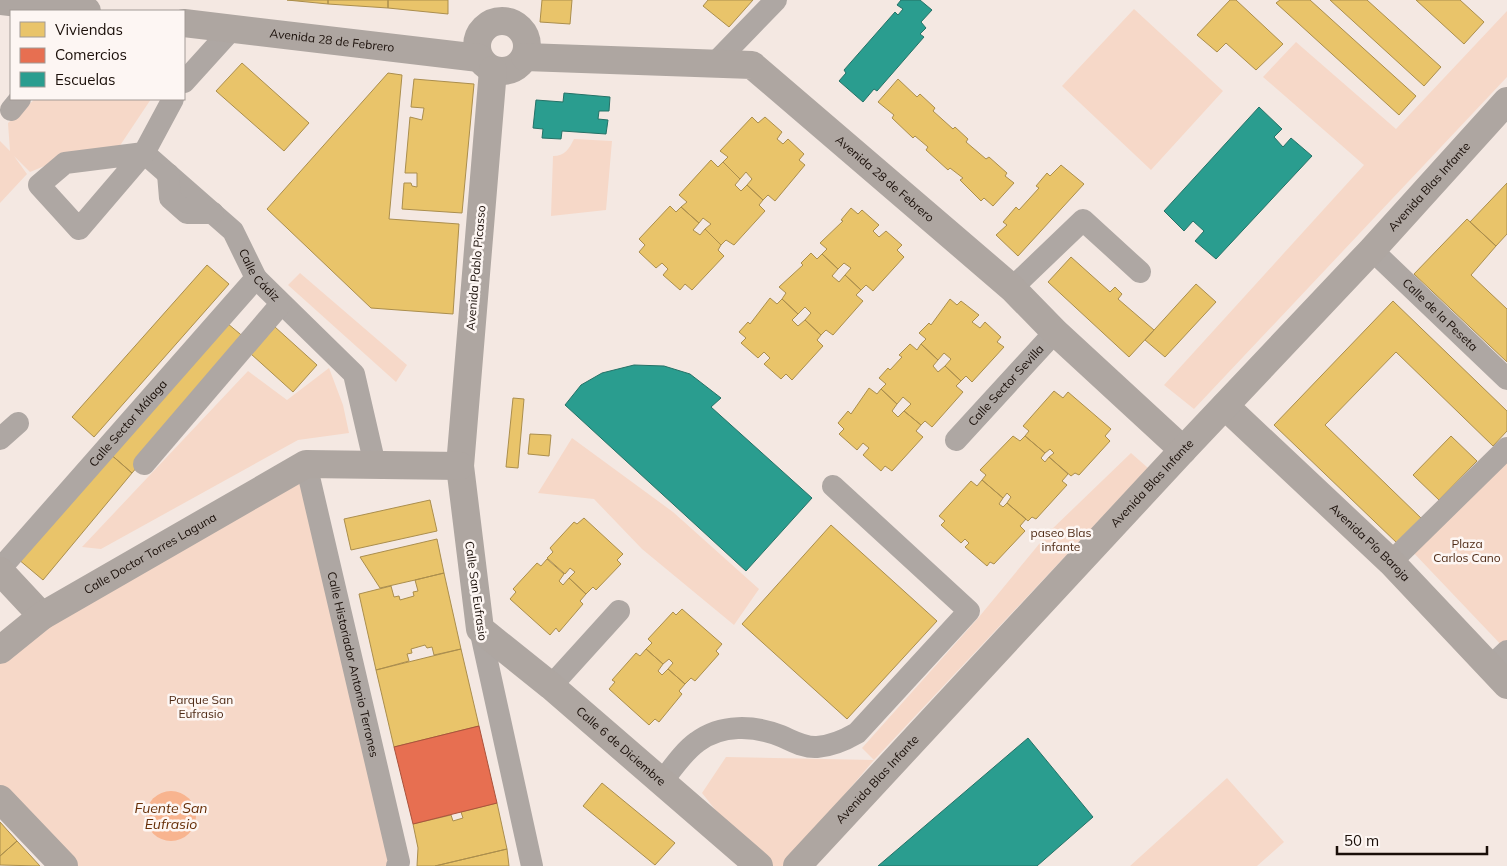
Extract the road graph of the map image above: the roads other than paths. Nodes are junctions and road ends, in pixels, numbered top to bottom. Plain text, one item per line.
1 (776, 0) edge
2 (0, 1) edge
3 (78, 10) edge
4 (506, 10) edge
5 (185, 23) edge
6 (232, 29) junction
7 (525, 57) junction
8 (715, 63) junction
9 (487, 71) junction
10 (185, 81) edge
11 (172, 100) edge
12 (1505, 108) edge
13 (1372, 250) junction
14 (1140, 272) dead end
15 (256, 278) junction
16 (1012, 288) junction
17 (281, 304) junction
18 (1055, 332) junction
19 (1507, 379) edge
20 (1225, 406) junction
21 (18, 423) dead end
22 (0, 439) edge
23 (956, 440) dead end
24 (1507, 448) edge
25 (1182, 450) junction
26 (144, 464) dead end
27 (306, 464) junction
28 (375, 465) junction
29 (460, 466) junction
30 (833, 486) dead end
31 (1391, 562) junction
32 (0, 570) edge
33 (619, 611) dead end
34 (42, 616) junction
35 (480, 629) junction
36 (0, 650) edge
37 (1501, 668) edge
38 (550, 686) junction
39 (661, 783) junction
40 (0, 799) edge
41 (64, 866) edge
42 (397, 866) edge
43 (532, 866) edge
44 (759, 866) edge
45 (797, 866) edge

1 - 8 street
2 - 3 street
4 - 7 street
4 - 9 street
5 - 6 street, Avenida 28 de Febrero
6 - 9 street, Avenida 28 de Febrero
6 - 10 street
7 - 8 street, Avenida 28 de Febrero
7 - 9 street
8 - 16 street, Avenida 28 de Febrero
9 - 29 street, Avenida Pablo Picasso
11 - 15 street, Calle Cádiz
12 - 13 street, Avenida Blas Infante
13 - 19 street, Calle de la Peseta
13 - 20 street, Avenida Blas Infante
14 - 16 street
15 - 17 street, Calle Cádiz
15 - 32 street, Calle Sector Málaga
16 - 18 street, Avenida 28 de Febrero
17 - 26 street
17 - 28 street, Calle Cádiz
18 - 23 street, Calle Sector Sevilla
18 - 25 street, Avenida 28 de Febrero
20 - 25 street, Avenida Blas Infante
20 - 31 street, Avenida Pío Baroja
21 - 22 street
24 - 31 street
25 - 45 street, Avenida Blas Infante
27 - 28 street
27 - 34 street, Calle Doctor Torres Laguna
27 - 42 street, Calle Historiador Antonio Terrones
28 - 29 street
29 - 35 street, Calle San Eufrasio
30 - 39 street
31 - 37 street, Avenida Pío Baroja
32 - 34 street
33 - 38 street
34 - 36 street, Calle Doctor Torres Laguna
35 - 38 street, Calle 6 de Diciembre
35 - 43 street, Calle San Eufrasio
38 - 39 street, Calle 6 de Diciembre
39 - 44 street, Calle 6 de Diciembre
40 - 41 street

